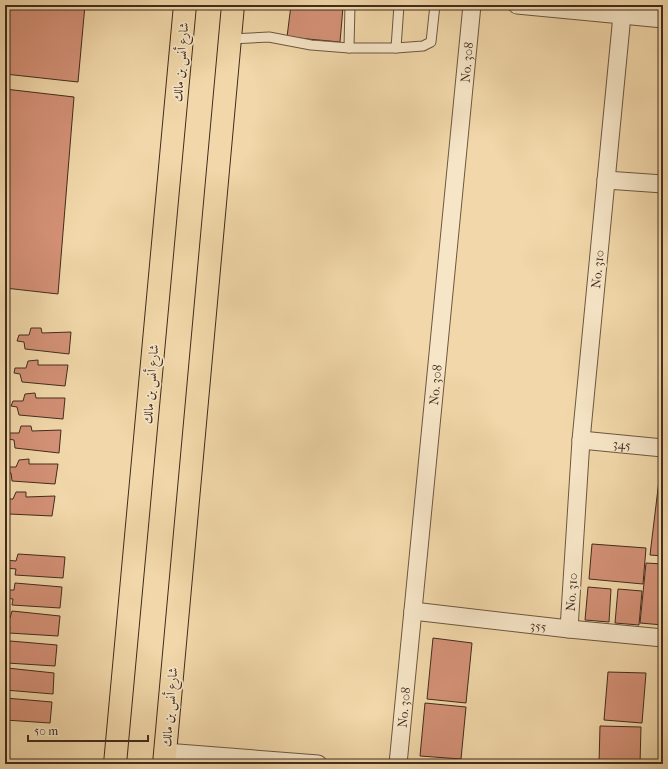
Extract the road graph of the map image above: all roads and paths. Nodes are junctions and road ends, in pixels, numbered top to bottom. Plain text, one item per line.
1 (185, 5) edge
2 (233, 5) edge
3 (350, 5) edge
4 (399, 5) edge
5 (435, 5) edge
6 (472, 5) edge
7 (517, 5) edge
8 (622, 15) junction
9 (663, 19) edge
10 (230, 39) junction
11 (349, 48) junction
12 (396, 48) junction
13 (606, 180) junction
14 (663, 184) edge
15 (581, 440) junction
16 (663, 448) edge
17 (413, 611) junction
18 (569, 629) junction
19 (663, 638) edge
20 (164, 758) edge
21 (115, 764) edge
22 (318, 764) edge
23 (398, 764) edge

1 - 21 main road, شارع أنس بن مالك
2 - 10 main road, شارع أنس بن مالك
3 - 11 lane
4 - 12 lane
5 - 12 lane
6 - 17 street, No. 308
7 - 8 street
8 - 9 street
8 - 13 street, No. 310
10 - 11 lane
10 - 20 main road, شارع أنس بن مالك
11 - 12 lane
13 - 14 street
13 - 15 street, No. 310
15 - 16 street, 345
15 - 18 street, No. 310
17 - 18 street, 355
17 - 23 street, No. 308
18 - 19 street, 355
20 - 22 street

